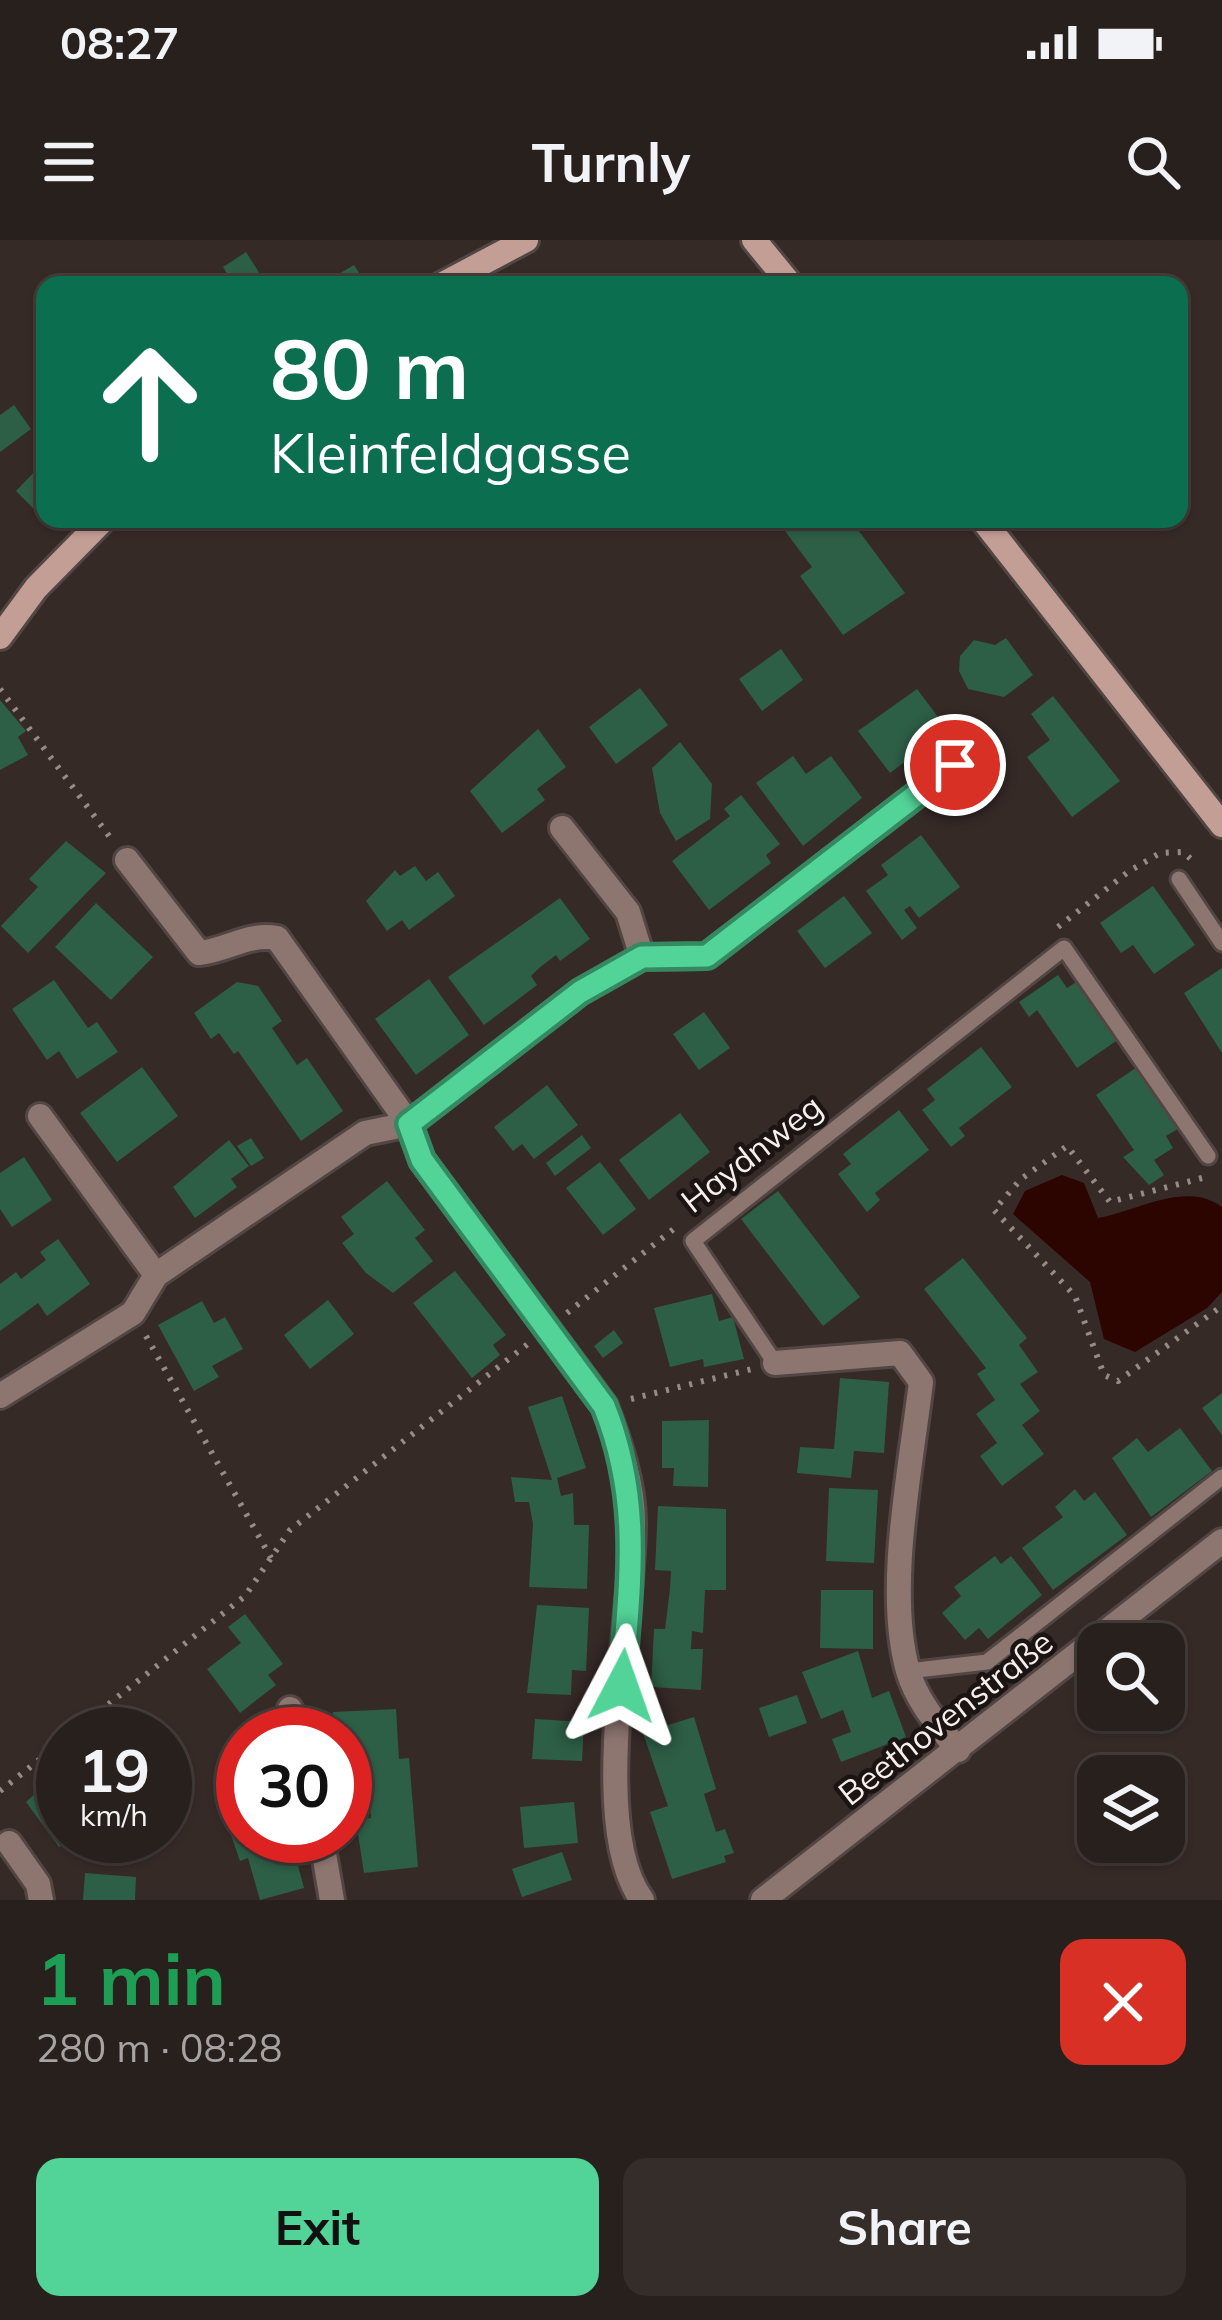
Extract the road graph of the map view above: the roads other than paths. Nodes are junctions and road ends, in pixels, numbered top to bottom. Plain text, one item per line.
1 (526, 240) edge
2 (754, 240) edge
3 (458, 276) edge
4 (783, 276) edge
5 (95, 528) edge
6 (989, 528) edge
7 (0, 637) edge
8 (955, 765) dead end
9 (1222, 825) edge
10 (562, 828) dead end
11 (127, 860) road end
12 (1179, 879) dead end
13 (1222, 943) edge
14 (642, 957) junction
15 (40, 1116) dead end
16 (409, 1124) junction
17 (1208, 1156) dead end
18 (156, 1275) junction
19 (775, 1363) joint
20 (0, 1396) edge
21 (1222, 1477) edge
22 (1222, 1540) edge
23 (908, 1671) junction
24 (958, 1750) junction
25 (9, 1843) dead end
26 (326, 1863) edge
27 (41, 1900) edge
28 (332, 1900) edge
29 (642, 1900) edge
30 (763, 1900) edge

1 - 3 main road
2 - 4 main road
5 - 7 main road
6 - 9 main road
8 - 14 street
10 - 14 street
11 - 16 street
12 - 13 lane
14 - 16 street
15 - 18 street
16 - 18 street
16 - 29 street
17 - 19 lane, Haydnweg
18 - 20 street
19 - 23 street
21 - 23 lane
22 - 24 street, Beethovenstraße
23 - 24 street
24 - 30 street, Beethovenstraße
25 - 27 street
26 - 28 street

